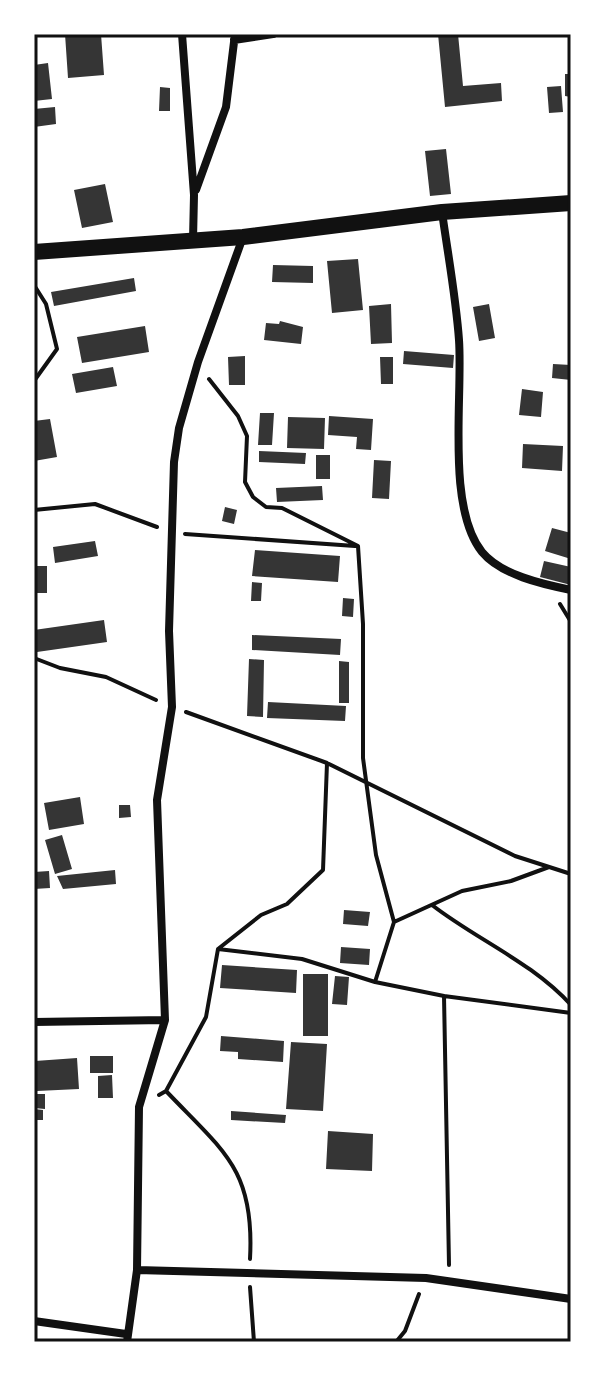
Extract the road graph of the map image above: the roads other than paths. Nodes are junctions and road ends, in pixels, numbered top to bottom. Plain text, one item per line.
1 (182, 34) edge
2 (273, 34) edge
3 (234, 37) edge
4 (194, 195) junction
5 (571, 203) edge
6 (442, 212) junction
7 (243, 237) junction
8 (193, 241) junction
9 (34, 252) edge
10 (571, 590) edge
11 (165, 1020) junction
12 (34, 1022) edge
13 (137, 1270) junction
14 (571, 1299) edge
15 (34, 1321) edge
16 (126, 1338) edge

1 - 4 street
2 - 3 street
3 - 4 street
4 - 8 street
5 - 6 main road
6 - 7 main road
6 - 10 street
7 - 8 main road
7 - 11 street
8 - 9 main road
11 - 12 street
11 - 13 street
13 - 14 street
13 - 16 street
15 - 16 street

